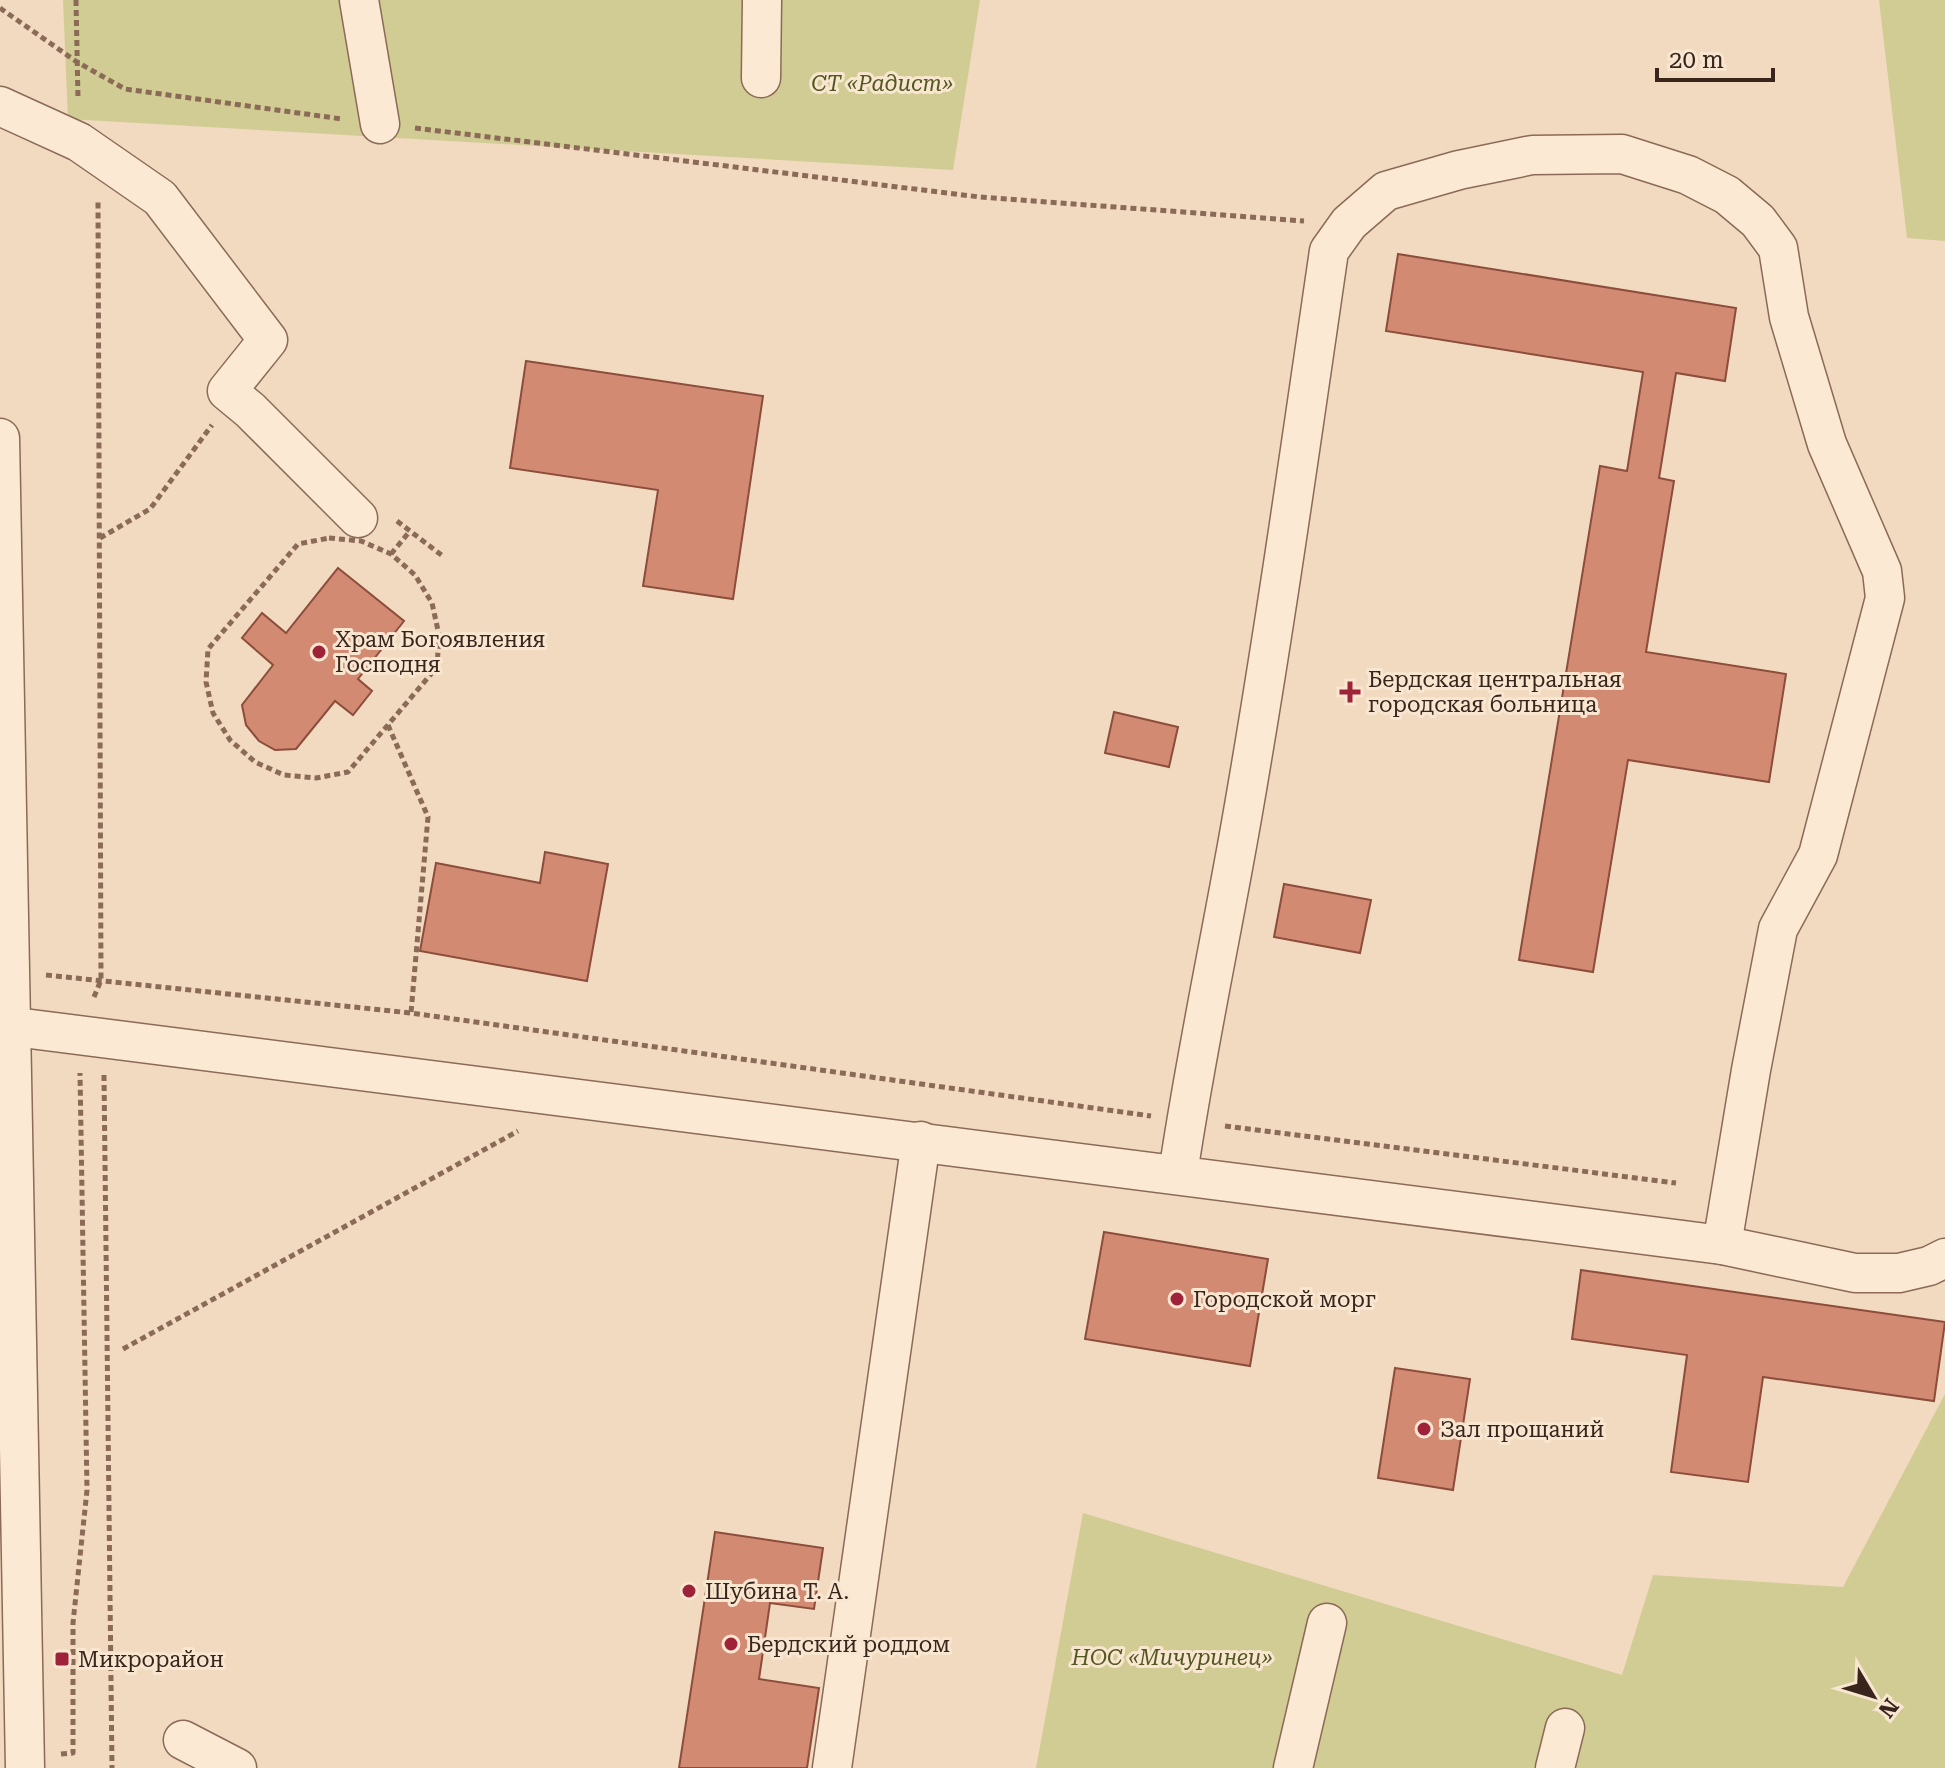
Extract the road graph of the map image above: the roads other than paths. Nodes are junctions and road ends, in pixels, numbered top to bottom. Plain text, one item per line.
1 (359, 0) edge
2 (762, 0) edge
3 (761, 78) dead end
4 (0, 106) edge
5 (380, 124) road end
6 (0, 438) edge
7 (358, 518) dead end
8 (6, 1026) edge
9 (921, 1141) junction
10 (1178, 1174) junction
11 (1722, 1245) junction
12 (1945, 1258) edge
13 (1899, 1273) junction
14 (1945, 1281) edge
15 (0, 1576) edge
16 (23, 1620) junction
17 (1327, 1623) dead end
18 (1565, 1728) dead end
19 (183, 1740) dead end
20 (25, 1763) edge
21 (237, 1768) edge
22 (832, 1768) edge
23 (1293, 1768) edge
24 (1555, 1768) edge

1 - 5 street
2 - 3 street
4 - 7 street
6 - 8 street
8 - 9 street
8 - 16 street
9 - 10 street
9 - 22 street
10 - 11 street
10 - 11 street
11 - 13 street
12 - 13 street
13 - 14 street
15 - 16 street
16 - 20 street
17 - 23 street
18 - 24 street
19 - 21 street

